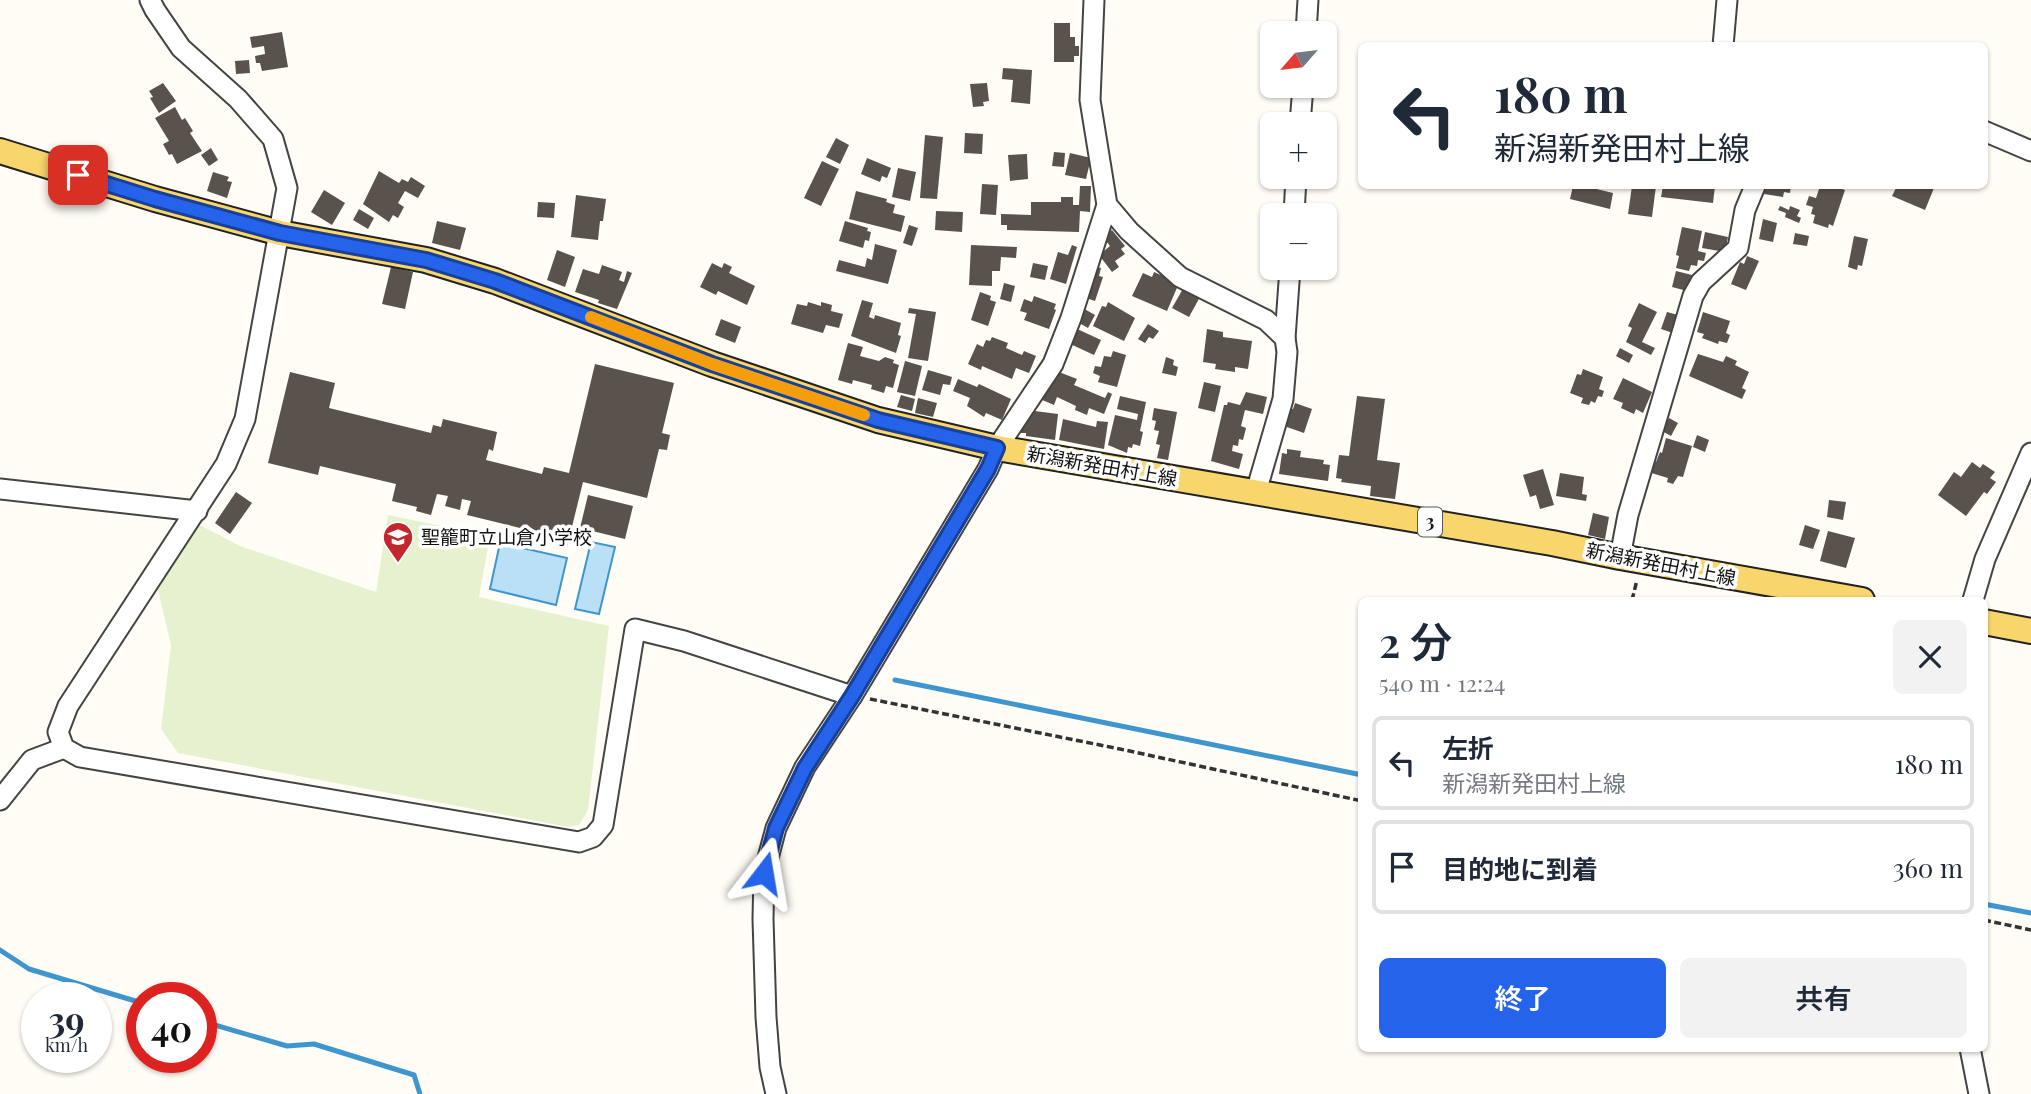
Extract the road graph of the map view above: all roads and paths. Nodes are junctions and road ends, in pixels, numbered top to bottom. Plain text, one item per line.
1 (150, 0) edge
2 (1094, 0) edge
3 (1308, 0) edge
4 (1727, 0) edge
5 (1307, 21) edge
6 (1723, 42) edge
7 (1988, 133) edge
8 (0, 151) edge
9 (2031, 151) edge
10 (1754, 189) edge
11 (1107, 205) junction
12 (280, 233) junction
13 (1289, 280) edge
14 (1285, 338) junction
15 (997, 448) junction
16 (2031, 453) edge
17 (0, 489) edge
18 (1256, 492) junction
19 (197, 511) junction
20 (1619, 557) junction
21 (1844, 597) edge
22 (1974, 597) edge
23 (1988, 623) edge
24 (2031, 631) edge
25 (852, 696) junction
26 (64, 748) junction
27 (0, 800) edge
28 (1358, 801) edge
29 (1988, 921) edge
30 (2031, 930) edge
31 (1971, 1052) edge
32 (775, 1094) edge
33 (1979, 1094) edge

1 - 12 street
2 - 11 street
3 - 5 street
4 - 6 street
7 - 9 street
8 - 12 main road, 新潟新発田村上線 / 3
10 - 20 street
11 - 14 street
11 - 15 street
12 - 15 main road, 新潟新発田村上線 / 3
12 - 19 street
13 - 14 street
14 - 18 street
15 - 18 main road, 新潟新発田村上線 / 3
15 - 25 street
16 - 22 street
17 - 19 street
18 - 20 main road, 新潟新発田村上線 / 3
19 - 26 street
20 - 21 main road, 新潟新発田村上線 / 3
23 - 24 main road
25 - 26 street
25 - 28 path
25 - 32 street
26 - 27 street
29 - 30 path
31 - 33 street

